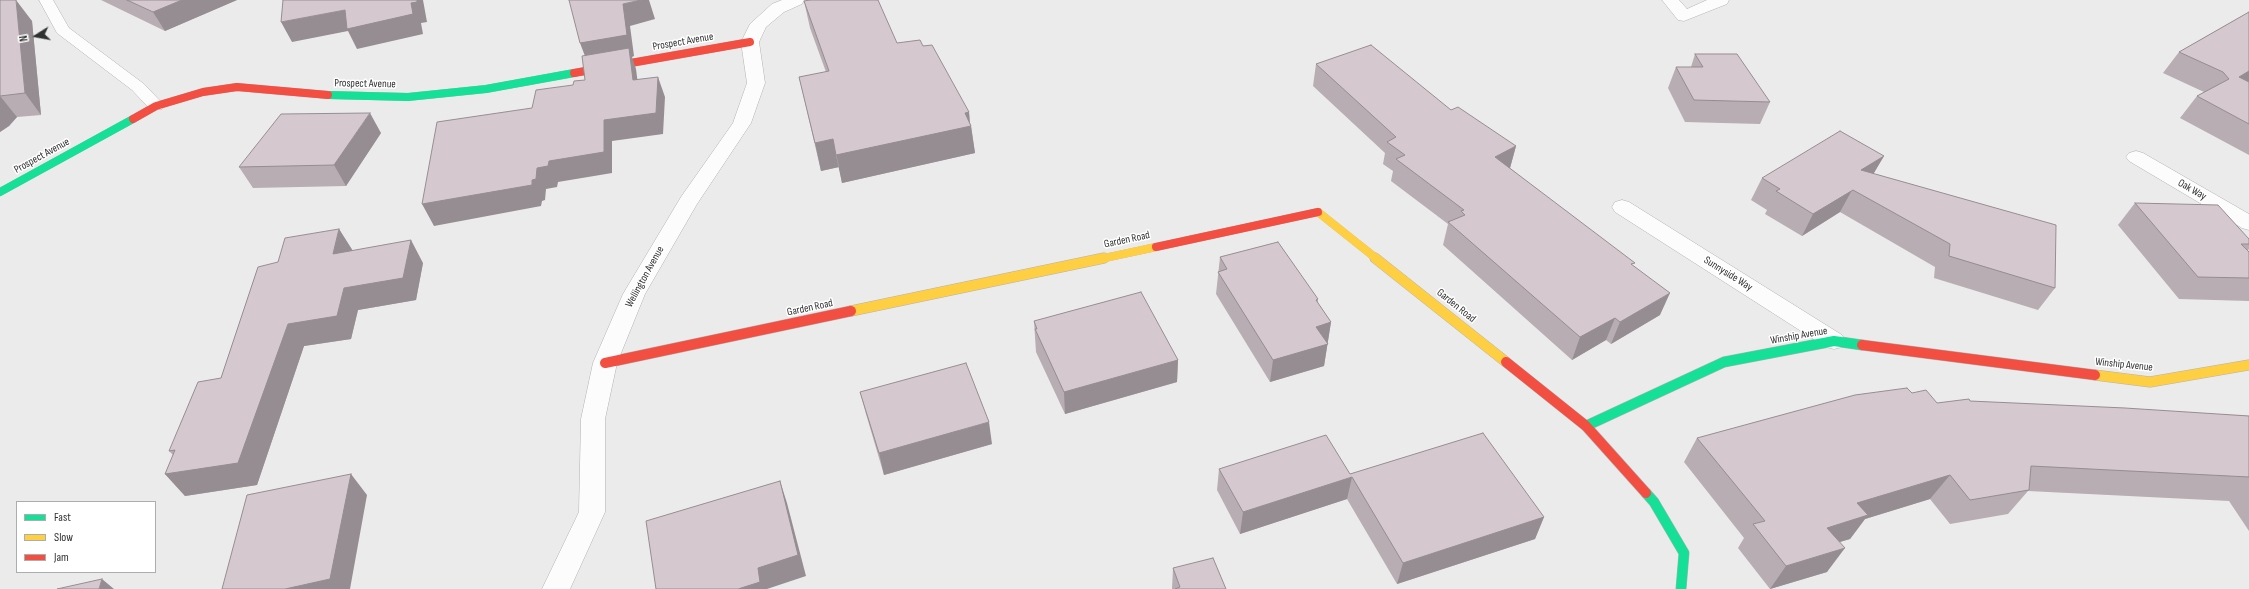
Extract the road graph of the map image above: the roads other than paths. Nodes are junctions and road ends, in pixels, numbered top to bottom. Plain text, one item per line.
1 (46, 0) edge
2 (796, 0) edge
3 (1670, 0) edge
4 (1720, 0) edge
5 (750, 42) junction
6 (156, 106) junction
7 (2136, 157) dead end
8 (0, 192) edge
9 (1622, 207) dead end
10 (2249, 223) edge
11 (1834, 341) junction
12 (605, 363) junction
13 (2249, 364) edge
14 (1586, 426) junction
15 (556, 589) edge
16 (1681, 589) edge

1 - 6 lane
2 - 5 street
3 - 4 street
5 - 6 street, Prospect Avenue
5 - 12 street, Wellington Avenue
6 - 8 street, Prospect Avenue
7 - 10 street, Oak Way
9 - 11 street, Sunnyside Way
11 - 13 street, Winship Avenue
11 - 14 street, Winship Avenue
12 - 14 street, Garden Road
12 - 15 street, Wellington Avenue
14 - 16 street

